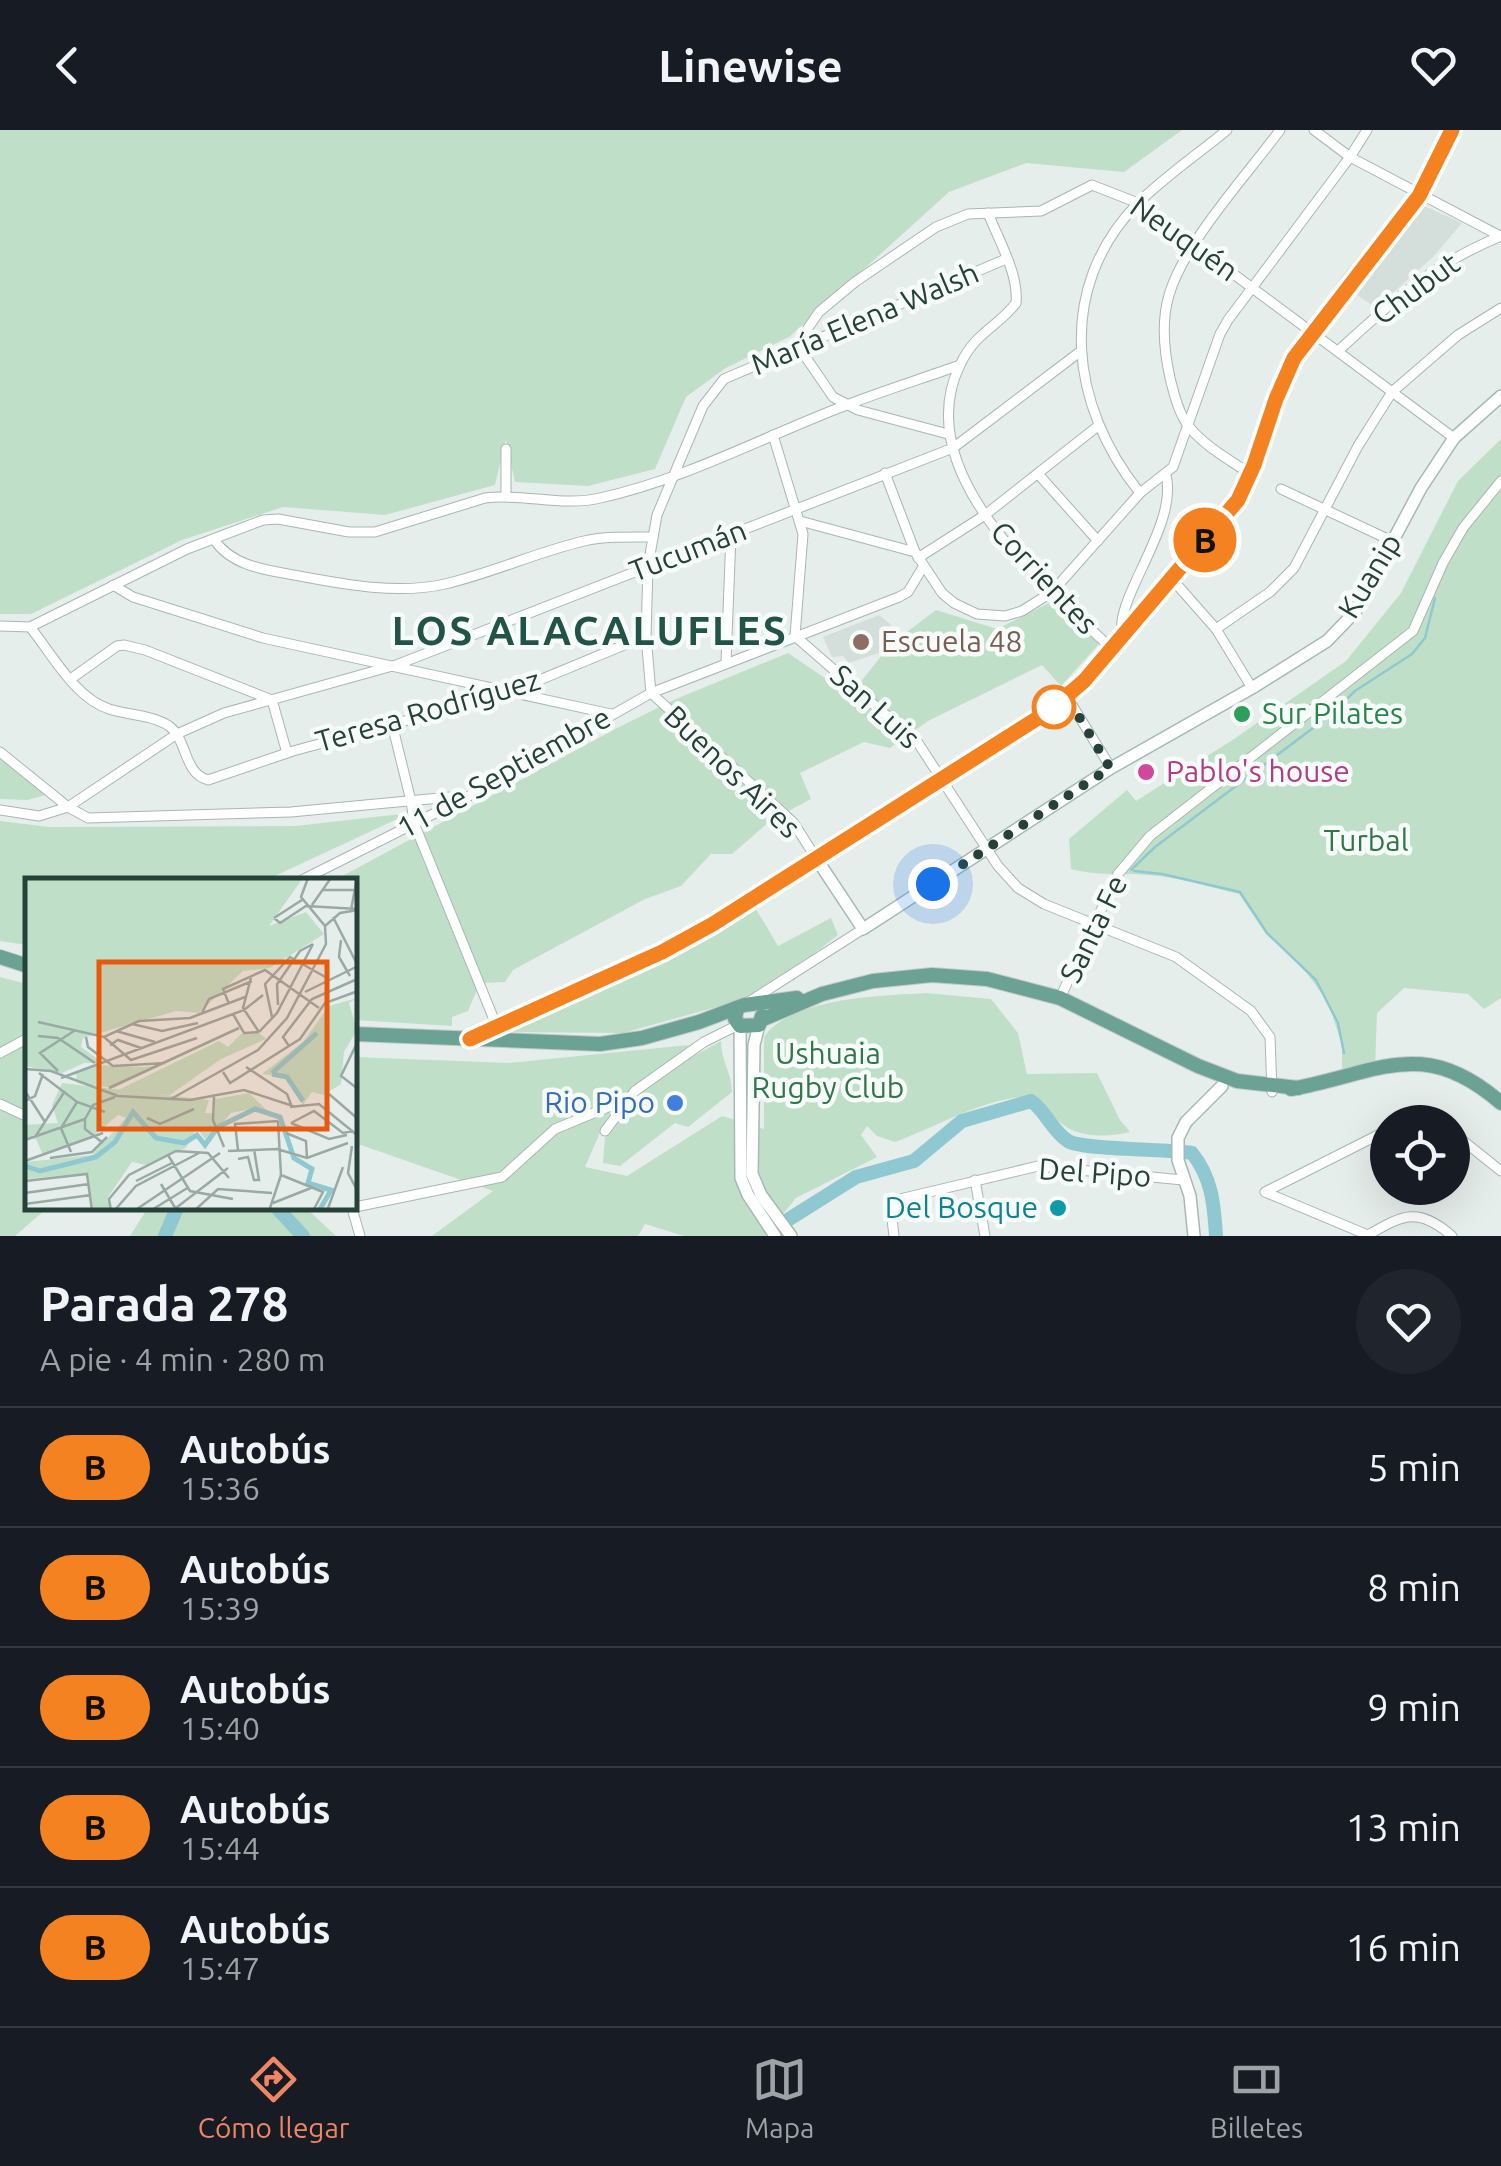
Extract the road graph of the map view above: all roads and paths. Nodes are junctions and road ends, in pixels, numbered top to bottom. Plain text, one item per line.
1 (1227, 130) edge
2 (1280, 130) edge
3 (1314, 130) edge
4 (1367, 130) edge
5 (1452, 130) edge
6 (1350, 157) junction
7 (1419, 196) junction
8 (1138, 202) junction
9 (988, 212) junction
10 (1501, 236) edge
11 (1195, 244) junction
12 (1006, 260) junction
13 (1253, 287) junction
14 (1501, 308) edge
15 (1312, 332) junction
16 (802, 344) junction
17 (1081, 351) junction
18 (1338, 351) junction
19 (960, 365) junction
20 (724, 379) joint
21 (1392, 392) junction
22 (1501, 396) edge
23 (845, 406) junction
24 (1098, 426) junction
25 (1188, 426) junction
26 (948, 434) junction
27 (773, 436) junction
28 (1454, 438) junction
29 (952, 448) junction
30 (506, 449) dead end
31 (884, 474) junction
32 (1039, 474) junction
33 (1250, 474) junction
34 (1166, 475) junction
35 (672, 478) junction
36 (1501, 481) edge
37 (1281, 489) dead end
38 (1140, 493) junction
39 (506, 496) junction
40 (796, 508) junction
41 (1325, 509) junction
42 (985, 515) junction
43 (800, 521) junction
44 (731, 535) junction
45 (652, 538) junction
46 (214, 540) junction
47 (1098, 541) junction
48 (1392, 541) junction
49 (918, 559) junction
50 (648, 566) junction
51 (1172, 579) junction
52 (113, 584) junction
53 (1052, 592) junction
54 (0, 626) edge
55 (30, 626) junction
56 (1216, 629) junction
57 (646, 636) junction
58 (795, 636) junction
59 (1124, 636) junction
60 (1112, 650) junction
61 (726, 662) junction
62 (396, 665) junction
63 (72, 678) junction
64 (1252, 688) junction
65 (508, 693) junction
66 (650, 693) junction
67 (1067, 697) junction
68 (272, 700) junction
69 (612, 714) junction
70 (392, 724) junction
71 (177, 734) junction
72 (0, 752) edge
73 (287, 753) junction
74 (1110, 768) junction
75 (941, 777) junction
76 (468, 796) junction
77 (412, 801) junction
78 (68, 807) junction
79 (0, 810) edge
80 (414, 824) junction
81 (987, 849) junction
82 (816, 858) junction
83 (306, 878) edge
84 (1093, 922) junction
85 (863, 929) junction
86 (0, 956) edge
87 (24, 962) edge
88 (822, 994) junction
89 (1060, 998) junction
90 (742, 1015) junction
91 (760, 1023) junction
92 (498, 1028) junction
93 (358, 1034) edge
94 (470, 1039) junction
95 (25, 1040) edge
96 (0, 1053) edge
97 (1270, 1058) junction
98 (1220, 1081) junction
99 (1256, 1085) junction
100 (1272, 1089) junction
101 (626, 1100) junction
102 (1501, 1103) edge
103 (0, 1104) edge
104 (25, 1115) edge
105 (605, 1130) dead end
106 (1370, 1139) edge
107 (1470, 1146) edge
108 (1501, 1171) edge
109 (1181, 1174) junction
110 (974, 1180) junction
111 (358, 1207) edge
112 (355, 1211) edge
113 (769, 1217) junction
114 (784, 1234) edge
115 (360, 1236) edge
116 (894, 1236) edge
117 (984, 1236) edge
118 (1190, 1236) edge
119 (1369, 1236) edge
120 (1452, 1236) edge

1 - 8 street
2 - 11 street
3 - 6 street
4 - 6 street
5 - 7 highway
6 - 7 street
6 - 13 street
7 - 10 street
7 - 15 highway
8 - 9 street, Neuquén
8 - 11 street, Neuquén
8 - 17 street
9 - 12 street
9 - 16 street, Neuquén
10 - 18 street, Chubut
11 - 13 street, Neuquén
11 - 25 street
12 - 16 street, María Elena Walsh
12 - 19 street, Corrientes
13 - 15 street, Neuquén
13 - 25 street
14 - 21 street
15 - 18 street, Neuquén
15 - 33 highway
16 - 20 street, María Elena Walsh
16 - 23 street
17 - 24 street
17 - 29 street, Tucumán
18 - 21 street, Neuquén
19 - 23 street
19 - 26 street, Corrientes
20 - 35 street, Buenos Aires
21 - 28 street, Neuquén
21 - 41 street
22 - 28 main road, Kuanip
23 - 26 street
23 - 27 street
24 - 32 street, 11 de Septiembre
24 - 38 street
25 - 33 street
25 - 34 street
26 - 29 street, Corrientes
27 - 35 street
27 - 40 street
28 - 48 main road, Kuanip
29 - 31 street, Tucumán
29 - 42 street, Corrientes
30 - 39 street
31 - 40 street, Tucumán
31 - 49 street
32 - 42 street, 11 de Septiembre
32 - 47 street
33 - 51 highway
34 - 38 street
34 - 59 street
35 - 39 street
35 - 45 street, Buenos Aires
36 - 84 street, Santa Fe
37 - 41 street
38 - 47 street
39 - 46 street
40 - 43 street
40 - 44 street, Tucumán
41 - 48 street
41 - 56 street
42 - 49 street, 11 de Septiembre
42 - 53 street, Corrientes
43 - 49 street
43 - 58 street
44 - 50 street, Tucumán
44 - 61 street
45 - 46 street
45 - 50 street, Buenos Aires
46 - 52 street
47 - 53 street
48 - 64 main road, Kuanip
49 - 53 street
49 - 58 street, 11 de Septiembre
50 - 57 street, Buenos Aires
50 - 62 street, Tucumán
51 - 56 street
51 - 59 highway
52 - 55 street
52 - 62 street
53 - 60 street, Corrientes
54 - 55 street
55 - 63 street
56 - 64 street
57 - 65 street, Teresa Rodríguez
57 - 66 street, Buenos Aires
58 - 61 street, 11 de Septiembre
58 - 75 street, San Luis
59 - 60 highway
60 - 67 highway
61 - 66 street, 11 de Septiembre
62 - 65 street
62 - 68 street, Tucumán
63 - 68 street
63 - 71 street
64 - 74 main road, Kuanip
65 - 69 street
65 - 70 street, Teresa Rodríguez
66 - 69 street, 11 de Septiembre
66 - 82 street, Buenos Aires
67 - 74 street
67 - 75 highway
68 - 71 street, Tucumán
68 - 73 street
69 - 76 street, 11 de Septiembre
70 - 73 street, Teresa Rodríguez
70 - 77 street
71 - 73 street, Teresa Rodríguez
71 - 78 street, Tucumán
72 - 78 street
74 - 81 main road, Kuanip
75 - 81 street, San Luis
75 - 82 highway
76 - 77 street
76 - 80 street, 11 de Septiembre
77 - 78 street
77 - 80 street
78 - 79 street, Tucumán
80 - 83 street, 11 de Septiembre
80 - 92 street
81 - 84 street, San Luis
81 - 85 main road, Kuanip
82 - 85 main road, Buenos Aires
82 - 92 highway
84 - 89 street, Santa Fe
84 - 97 street, San Luis
85 - 90 street, Kuanip
86 - 87 main road
88 - 89 main road
88 - 90 main road
88 - 91 main road
89 - 98 main road
90 - 91 main road
90 - 91 main road
90 - 94 main road
90 - 101 street, Kuanip
90 - 113 main road
91 - 113 main road
92 - 94 highway
93 - 94 main road
95 - 96 street
97 - 99 street
97 - 100 street, San Luis
98 - 99 main road
98 - 100 main road
98 - 109 main road
99 - 100 main road
100 - 102 main road
101 - 105 street
101 - 111 street
103 - 104 street
106 - 119 street
107 - 108 street
109 - 110 street, Del Pipo
109 - 118 main road
110 - 116 street, Del Pipo
110 - 117 street
112 - 115 street
113 - 114 main road
119 - 120 street

